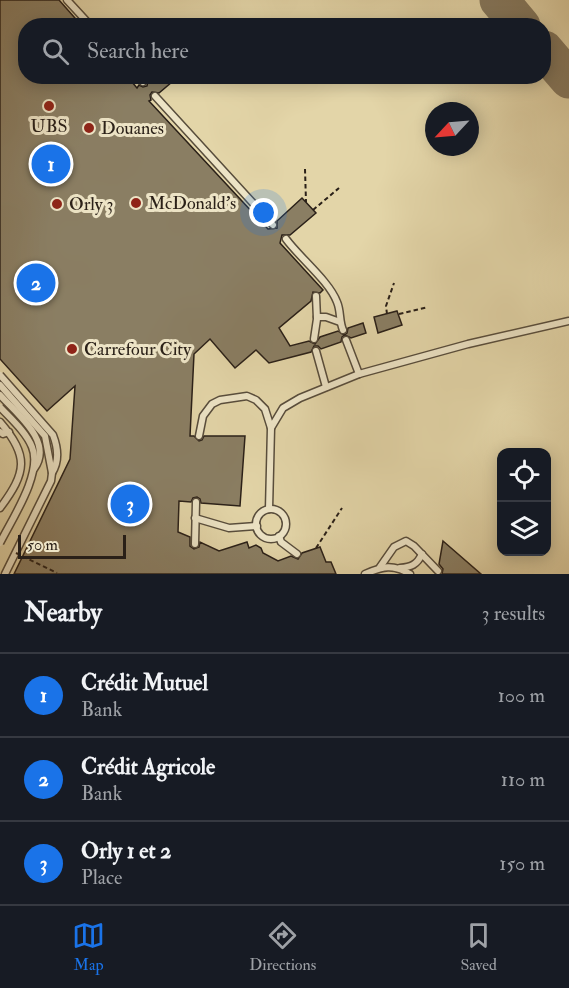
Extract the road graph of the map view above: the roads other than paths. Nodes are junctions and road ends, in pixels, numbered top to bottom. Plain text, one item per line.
1 (67, 0) edge
2 (84, 18) edge
3 (155, 96) dead end
4 (273, 225) dead end
5 (286, 239) dead end
6 (296, 254) junction
7 (303, 268) dead end
8 (316, 296) dead end
9 (317, 317) junction
10 (569, 321) edge
11 (340, 322) junction
12 (343, 330) dead end
13 (315, 339) dead end
14 (346, 340) dead end
15 (316, 351) dead end
16 (359, 374) junction
17 (0, 375) edge
18 (0, 385) edge
19 (326, 387) junction
20 (0, 395) edge
21 (0, 407) edge
22 (0, 422) edge
23 (271, 428) junction
24 (0, 432) edge
25 (9, 432) junction
26 (199, 436) dead end
27 (34, 470) junction
28 (52, 473) junction
29 (196, 502) dead end
30 (0, 508) edge
31 (269, 509) junction
32 (195, 518) junction
33 (257, 526) junction
34 (279, 536) junction
35 (0, 543) edge
36 (195, 544) dead end
37 (297, 554) dead end
38 (422, 554) junction
39 (380, 567) junction
40 (399, 568) junction
41 (438, 571) dead end
42 (5, 574) edge
43 (365, 574) edge
44 (411, 574) edge

1 - 2 lane
3 - 4 lane
5 - 6 lane
6 - 7 lane
6 - 11 lane
8 - 9 lane
9 - 11 lane
9 - 13 lane
10 - 16 lane
11 - 12 lane
14 - 16 lane
15 - 19 lane
16 - 19 lane
17 - 28 lane, bridge
18 - 28 lane, bridge
19 - 23 lane
20 - 27 lane, bridge
21 - 27 lane, bridge
22 - 25 lane
23 - 26 lane
23 - 31 lane
24 - 25 lane
25 - 30 lane
27 - 35 lane, bridge
28 - 42 lane
29 - 32 lane
31 - 33 lane
31 - 34 lane
32 - 33 lane
32 - 36 lane
33 - 34 lane
34 - 37 lane
38 - 39 lane
38 - 40 lane
38 - 41 lane
39 - 40 lane
39 - 43 lane
40 - 44 lane

